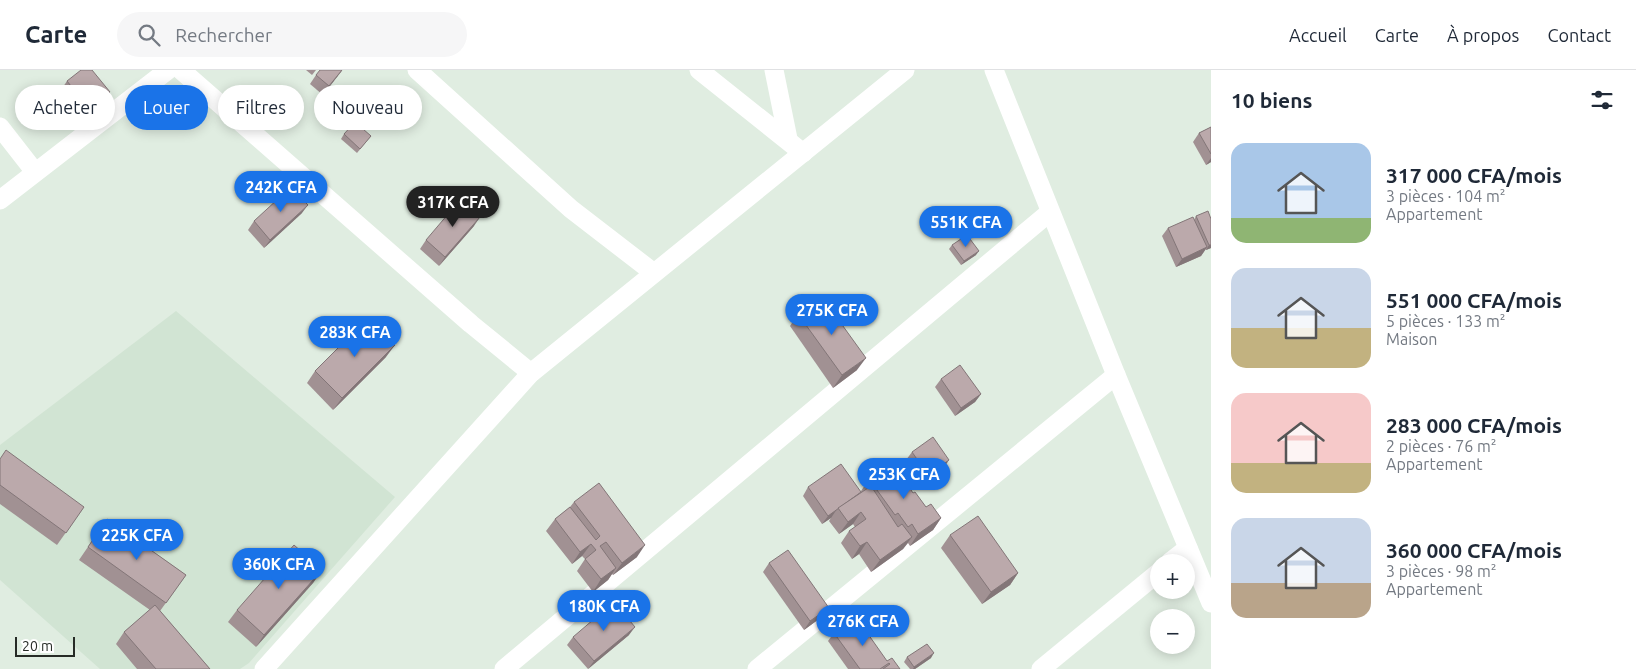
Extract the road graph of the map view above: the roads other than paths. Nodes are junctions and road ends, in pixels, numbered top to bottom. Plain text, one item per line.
1 (168, 70) edge
2 (181, 70) edge
3 (417, 70) edge
4 (699, 70) edge
5 (774, 70) edge
6 (905, 70) edge
7 (994, 70) edge
8 (0, 127) edge
9 (788, 139) junction
10 (804, 152) junction
11 (35, 172) junction
12 (0, 200) edge
13 (1050, 212) junction
14 (654, 274) junction
15 (531, 373) junction
16 (1116, 376) junction
17 (1188, 548) junction
18 (1180, 554) edge
19 (1150, 579) edge
20 (1211, 603) edge
21 (264, 669) edge
22 (504, 669) edge
23 (757, 669) edge
24 (1041, 669) edge

1 - 11 street
2 - 15 street
3 - 14 street
4 - 9 street
5 - 9 street
6 - 10 street
7 - 13 street
8 - 11 street
9 - 10 street
10 - 14 street
11 - 12 street
13 - 16 street
13 - 22 street
14 - 15 street
15 - 21 street
16 - 17 street
16 - 23 street
17 - 18 street
17 - 20 street
19 - 24 street

